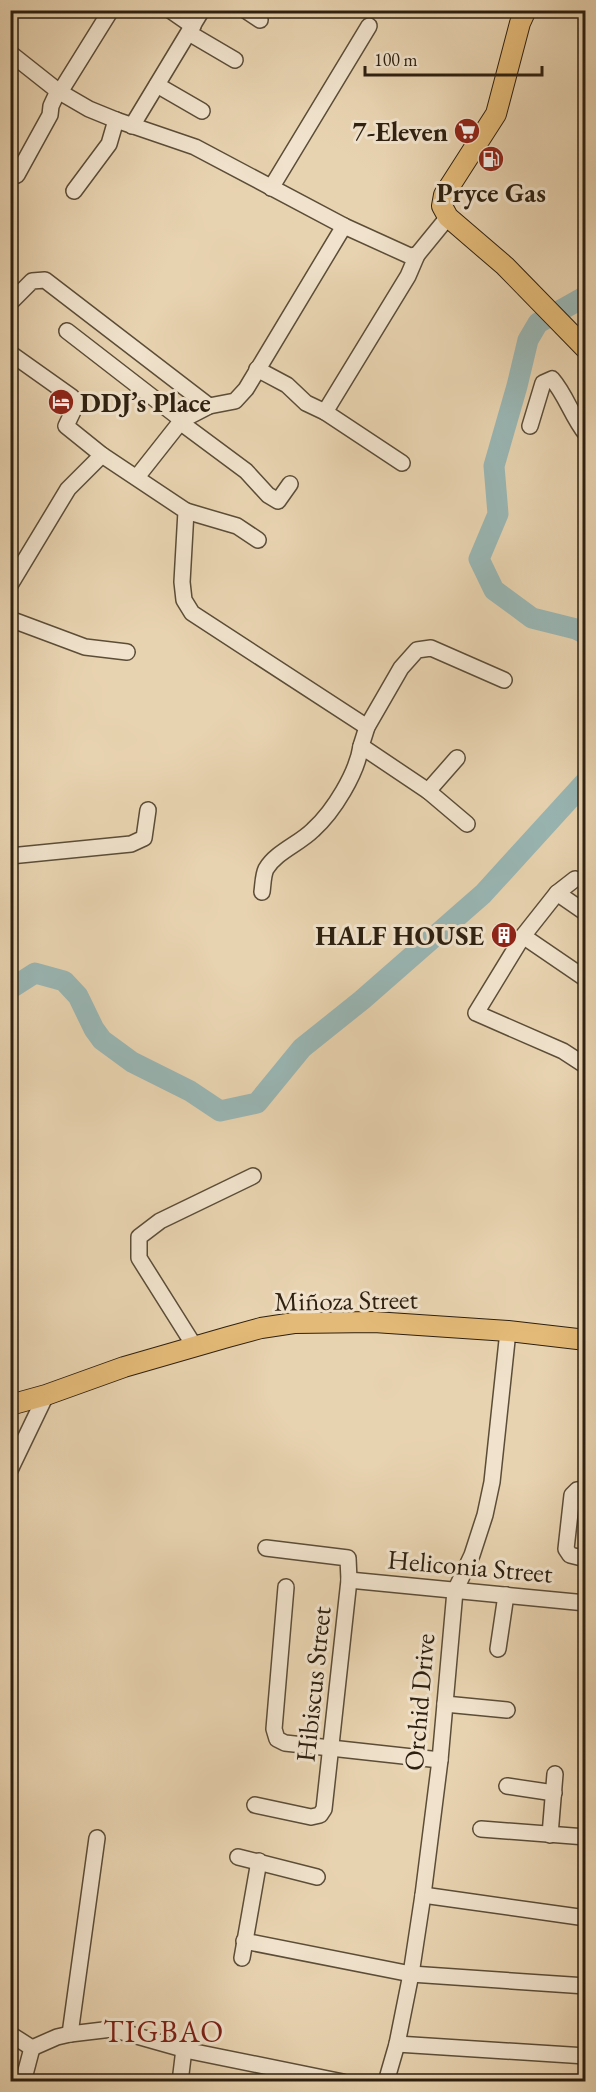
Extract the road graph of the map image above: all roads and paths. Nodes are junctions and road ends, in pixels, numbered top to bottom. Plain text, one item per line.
1 (111, 10) edge
2 (170, 10) edge
3 (202, 10) edge
4 (245, 10) edge
5 (526, 10) edge
6 (260, 20) dead end
7 (369, 26) dead end
8 (191, 29) junction
9 (10, 53) edge
10 (236, 60) dead end
11 (157, 85) junction
12 (59, 92) junction
13 (202, 111) dead end
14 (116, 120) junction
15 (132, 126) junction
16 (17, 175) dead end
17 (271, 188) junction
18 (74, 192) dead end
19 (445, 211) junction
20 (344, 226) junction
21 (417, 255) junction
22 (10, 303) edge
23 (67, 331) dead end
24 (584, 342) edge
25 (10, 353) edge
26 (257, 369) junction
27 (209, 406) junction
28 (325, 412) junction
29 (181, 421) junction
30 (530, 426) dead end
31 (585, 434) edge
32 (102, 455) junction
33 (402, 462) dead end
34 (137, 477) junction
35 (290, 484) dead end
36 (186, 511) junction
37 (258, 540) dead end
38 (10, 585) edge
39 (10, 619) edge
40 (127, 652) dead end
41 (504, 680) dead end
42 (367, 727) junction
43 (361, 746) junction
44 (457, 758) dead end
45 (428, 791) junction
46 (148, 810) dead end
47 (467, 824) dead end
48 (10, 856) edge
49 (575, 879) dead end
50 (262, 892) dead end
51 (556, 893) junction
52 (585, 913) edge
53 (522, 936) junction
54 (585, 979) edge
55 (585, 1066) edge
56 (253, 1176) dead end
57 (508, 1331) junction
58 (585, 1340) edge
59 (195, 1347) junction
60 (46, 1395) junction
61 (10, 1405) edge
62 (10, 1470) edge
63 (585, 1489) edge
64 (266, 1548) dead end
65 (580, 1558) edge
66 (349, 1580) junction
67 (286, 1587) dead end
68 (455, 1591) junction
69 (506, 1595) junction
70 (585, 1603) edge
71 (498, 1650) dead end
72 (445, 1704) junction
73 (507, 1710) dead end
74 (332, 1747) junction
75 (440, 1760) junction
76 (555, 1774) dead end
77 (507, 1786) dead end
78 (554, 1793) junction
79 (255, 1805) dead end
80 (481, 1829) dead end
81 (550, 1835) junction
82 (585, 1837) edge
83 (97, 1838) dead end
84 (238, 1857) dead end
85 (259, 1861) junction
86 (317, 1877) dead end
87 (423, 1895) junction
88 (585, 1918) edge
89 (244, 1941) junction
90 (242, 1958) dead end
91 (411, 1974) junction
92 (585, 1986) edge
93 (10, 2034) edge
94 (70, 2034) junction
95 (397, 2044) junction
96 (32, 2048) junction
97 (187, 2050) junction
98 (585, 2056) edge
99 (23, 2082) edge
100 (180, 2082) edge
101 (188, 2082) edge
102 (343, 2082) edge
103 (386, 2082) edge

1 - 12 street
2 - 8 street
3 - 8 street
4 - 6 street
5 - 19 main road
7 - 17 street
8 - 10 street
8 - 11 street
9 - 12 street
11 - 13 street
11 - 15 street
12 - 14 street
12 - 16 street
14 - 15 street
14 - 18 street
15 - 17 street
17 - 20 street
19 - 21 street
19 - 24 main road
20 - 21 street
20 - 26 street
21 - 28 street
22 - 27 street
23 - 29 street
25 - 32 street
26 - 27 street
26 - 28 street
27 - 29 street
28 - 33 street
29 - 34 street
29 - 35 street
30 - 31 street
32 - 34 street
32 - 38 street
34 - 36 street
36 - 37 street
36 - 42 street
39 - 40 street
41 - 42 street
42 - 43 street
43 - 45 street
43 - 50 street
44 - 45 street
45 - 47 street
46 - 48 street
49 - 51 street
51 - 52 street
51 - 53 street
53 - 54 street
53 - 55 street
56 - 59 street
57 - 58 main road, Miñoza Street
57 - 59 main road, Miñoza Street
57 - 68 street, Orchid Drive
59 - 60 main road, Miñoza Street
60 - 61 main road, Miñoza Street
60 - 62 street
63 - 65 street
64 - 66 street, Hibiscus Street
66 - 68 street, Heliconia Street
66 - 74 street, Hibiscus Street
67 - 74 street
68 - 69 street, Heliconia Street
68 - 72 street, Orchid Drive
69 - 70 street, Heliconia Street
69 - 71 street
72 - 73 street
72 - 75 street, Orchid Drive
74 - 75 street
74 - 79 street, Hibiscus Street
75 - 87 street, Orchid Drive
76 - 78 street
77 - 78 street
78 - 81 street
80 - 81 street
81 - 82 street
83 - 94 street
84 - 85 street
85 - 86 street
85 - 89 street
87 - 88 street
87 - 91 street, Orchid Drive
89 - 90 street
89 - 91 street
91 - 92 street
91 - 95 street, Orchid Drive
93 - 96 street
94 - 96 street
94 - 97 street
95 - 98 street
95 - 103 street, Orchid Drive
96 - 99 street
97 - 100 street
97 - 101 street
97 - 102 street

